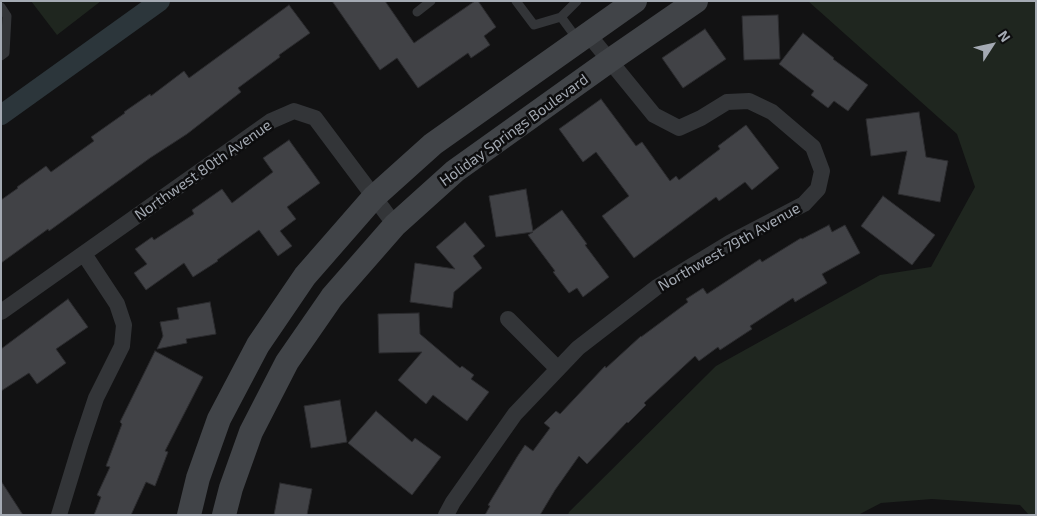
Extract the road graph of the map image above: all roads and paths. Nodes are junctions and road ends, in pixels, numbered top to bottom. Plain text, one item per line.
1 (431, 1) edge
2 (516, 1) edge
3 (577, 1) edge
4 (635, 1) edge
5 (696, 1) edge
6 (1, 7) edge
7 (416, 12) dead end
8 (561, 17) junction
9 (583, 37) junction
10 (1, 56) edge
11 (610, 61) junction
12 (374, 197) junction
13 (395, 226) junction
14 (84, 254) junction
15 (1, 312) edge
16 (508, 319) dead end
17 (558, 369) junction
18 (59, 515) edge
19 (189, 515) edge
20 (224, 515) edge
21 (446, 515) edge

1 - 7 lane
2 - 8 lane
3 - 8 lane
4 - 9 street
5 - 11 street, Holiday Springs Boulevard
6 - 10 lane
8 - 9 lane
9 - 11 street
9 - 12 street
11 - 13 street, Holiday Springs Boulevard
11 - 17 street, Northwest 79th Avenue
12 - 13 street, Northwest 80th Avenue
12 - 14 street, Northwest 80th Avenue
12 - 19 street
13 - 20 street, Holiday Springs Boulevard
14 - 15 street, Northwest 80th Avenue
14 - 18 street
16 - 17 street
17 - 21 street, Northwest 79th Avenue

